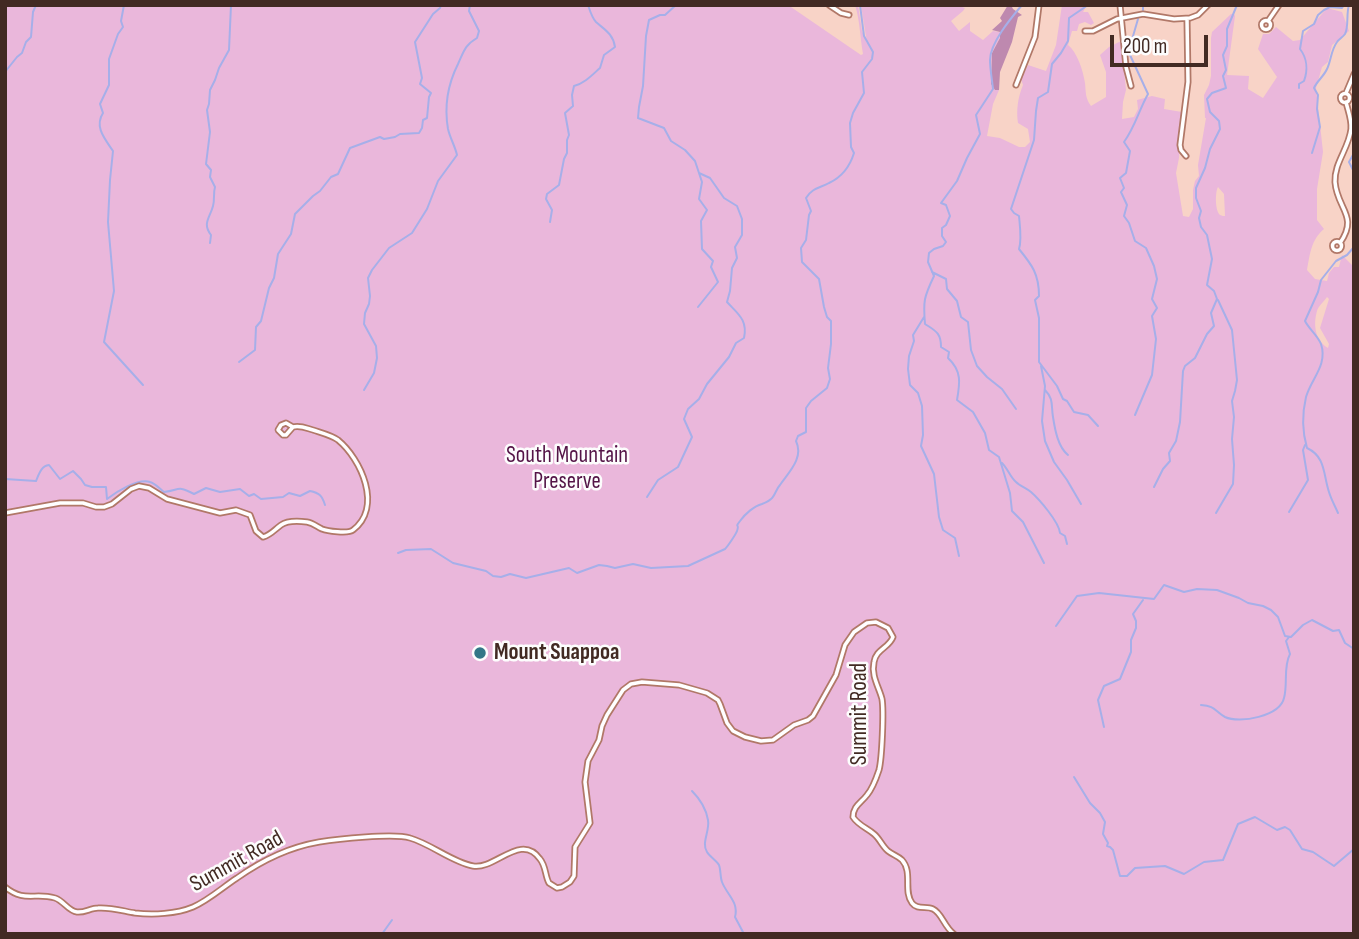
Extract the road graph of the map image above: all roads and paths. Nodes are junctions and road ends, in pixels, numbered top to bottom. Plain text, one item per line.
1 (829, 5) edge
2 (1039, 5) edge
3 (1120, 5) edge
4 (1208, 5) edge
5 (1279, 5) edge
6 (849, 15) dead end
7 (1122, 18) junction
8 (1187, 19) junction
9 (1268, 21) dead end
10 (1085, 31) dead end
11 (1354, 74) edge
12 (1016, 85) dead end
13 (1131, 86) dead end
14 (1352, 126) edge
15 (1186, 156) dead end
16 (1340, 243) dead end
17 (293, 426) dead end
18 (5, 513) edge
19 (5, 887) edge
20 (954, 934) edge

1 - 6 street
2 - 12 street
3 - 7 street
4 - 8 street
5 - 9 street
7 - 8 street
7 - 10 street
7 - 13 street
8 - 15 street
11 - 14 street
14 - 16 street
17 - 18 street
19 - 20 street, Summit Road

